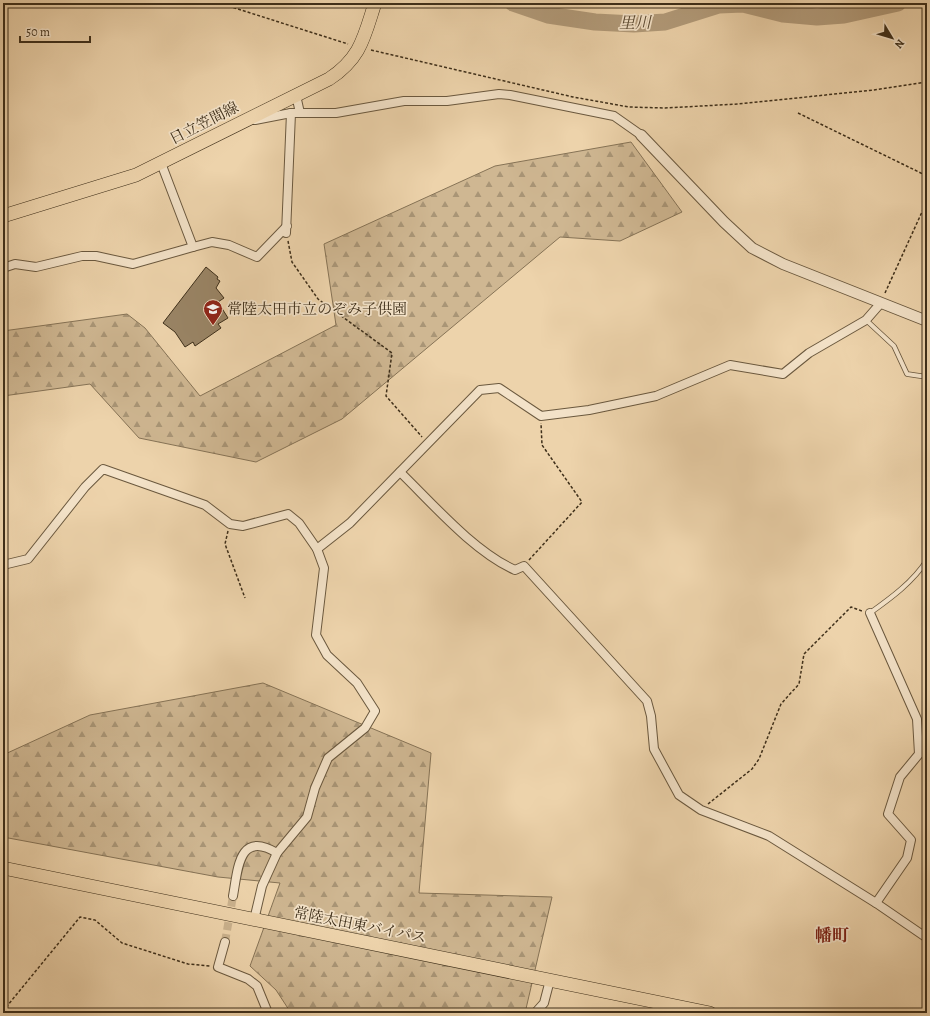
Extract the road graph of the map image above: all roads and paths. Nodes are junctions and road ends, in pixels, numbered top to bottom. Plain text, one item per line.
1 (219, 3) edge
2 (375, 3) edge
3 (361, 42) junction
4 (927, 82) edge
5 (296, 95) junction
6 (296, 113) junction
7 (798, 113) dead end
8 (240, 123) junction
9 (641, 135) joint
10 (161, 163) junction
11 (927, 176) edge
12 (927, 201) edge
13 (3, 216) edge
14 (286, 230) junction
15 (193, 247) junction
16 (3, 268) edge
17 (880, 304) junction
18 (866, 320) junction
19 (927, 321) edge
20 (927, 377) edge
21 (541, 416) junction
22 (427, 443) junction
23 (400, 472) junction
24 (230, 524) junction
25 (316, 549) junction
26 (927, 560) edge
27 (3, 565) edge
28 (524, 566) junction
29 (245, 598) dead end
30 (870, 613) junction
31 (701, 810) junction
32 (277, 853) junction
33 (3, 868) edge
34 (234, 896) tunnel mouth
35 (876, 903) junction
36 (254, 920) junction
37 (927, 938) edge
38 (225, 942) tunnel mouth
39 (218, 967) junction
40 (550, 980) junction
41 (3, 1011) edge
42 (268, 1013) edge
43 (535, 1013) edge
44 (710, 1013) edge

1 - 3 path
2 - 3 main road, 日立笠間線
3 - 4 path
3 - 5 main road, 日立笠間線
5 - 6 street
5 - 8 main road, 日立笠間線
6 - 8 street
6 - 9 street
6 - 14 street
7 - 11 path
8 - 10 main road, 日立笠間線
9 - 17 street
10 - 13 main road, 日立笠間線
10 - 15 street
12 - 17 path
14 - 15 street
14 - 22 path
15 - 16 street
17 - 18 street
17 - 19 street
18 - 20 lane
18 - 21 street
21 - 22 street
21 - 28 path
22 - 23 street
23 - 25 street
23 - 28 street
24 - 25 street
24 - 27 street
24 - 29 path
25 - 32 street
26 - 30 lane
28 - 31 street
30 - 31 path
30 - 35 street
31 - 35 street
32 - 34 street
32 - 36 street
33 - 36 main road, 常陸太田東バイパス
35 - 37 street
36 - 40 main road, 常陸太田東バイパス
38 - 39 street
39 - 41 path
39 - 42 street
40 - 43 street
40 - 44 main road, 常陸太田東バイパス

